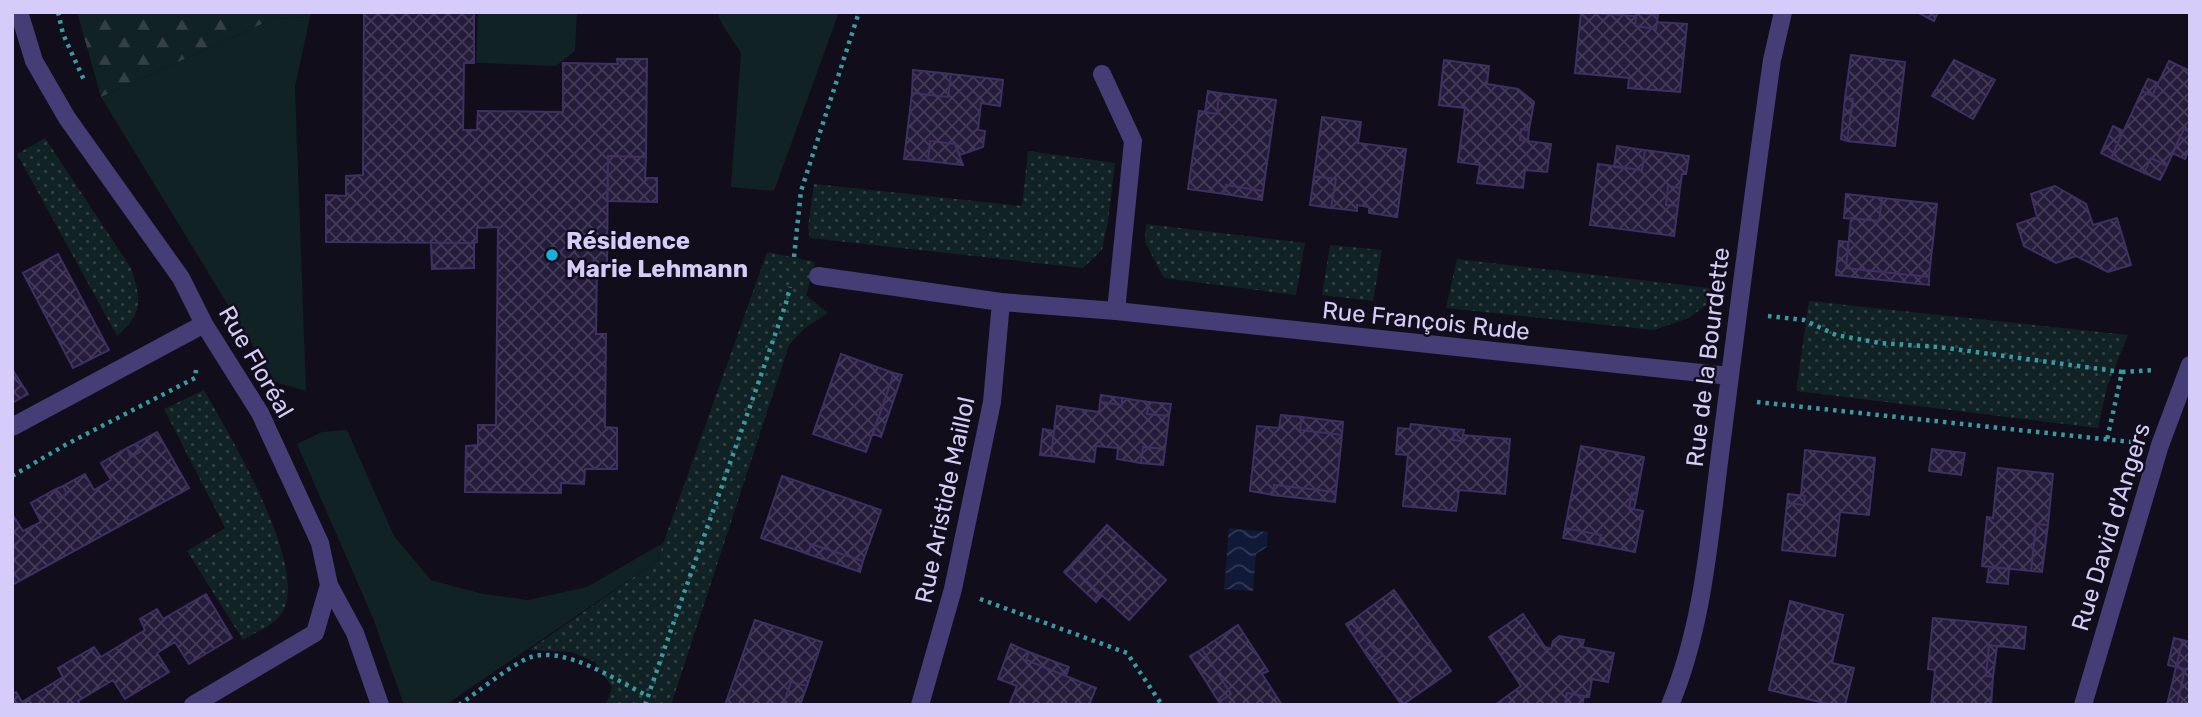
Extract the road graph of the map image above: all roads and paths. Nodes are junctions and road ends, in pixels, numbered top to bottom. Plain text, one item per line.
1 (19, 12) edge
2 (859, 12) edge
3 (1783, 12) edge
4 (1102, 74) dead end
5 (794, 260) dead end
6 (818, 276) dead end
7 (790, 284) dead end
8 (1001, 302) junction
9 (1116, 312) junction
10 (1738, 313) junction
11 (204, 324) junction
12 (2190, 365) edge
13 (1730, 376) junction
14 (12, 427) edge
15 (2107, 440) junction
16 (2160, 444) junction
17 (12, 476) edge
18 (329, 585) junction
19 (953, 589) junction
20 (648, 696) junction
21 (193, 705) edge
22 (380, 705) edge
23 (459, 705) edge
24 (645, 705) edge
25 (920, 705) edge
26 (1161, 705) edge
27 (1670, 705) edge
28 (2084, 705) edge

1 - 11 street, Rue Floréal
2 - 5 path
3 - 10 street, Rue de la Bourdette
4 - 9 street
6 - 8 street, Rue François Rude
7 - 20 path
8 - 9 street, Rue François Rude
8 - 19 street, Rue Aristide Maillol
9 - 13 street, Rue François Rude
10 - 13 street, Rue de la Bourdette
10 - 15 path
11 - 14 street
11 - 17 path
11 - 18 street, Rue Floréal
12 - 16 street, Rue David d'Angers
13 - 15 path
13 - 27 street, Rue de la Bourdette
15 - 16 path
16 - 28 street, Rue David d'Angers
18 - 21 street, Rue Floréal
18 - 22 street
19 - 25 street, Rue Aristide Maillol
19 - 26 path
20 - 23 path
20 - 24 path

